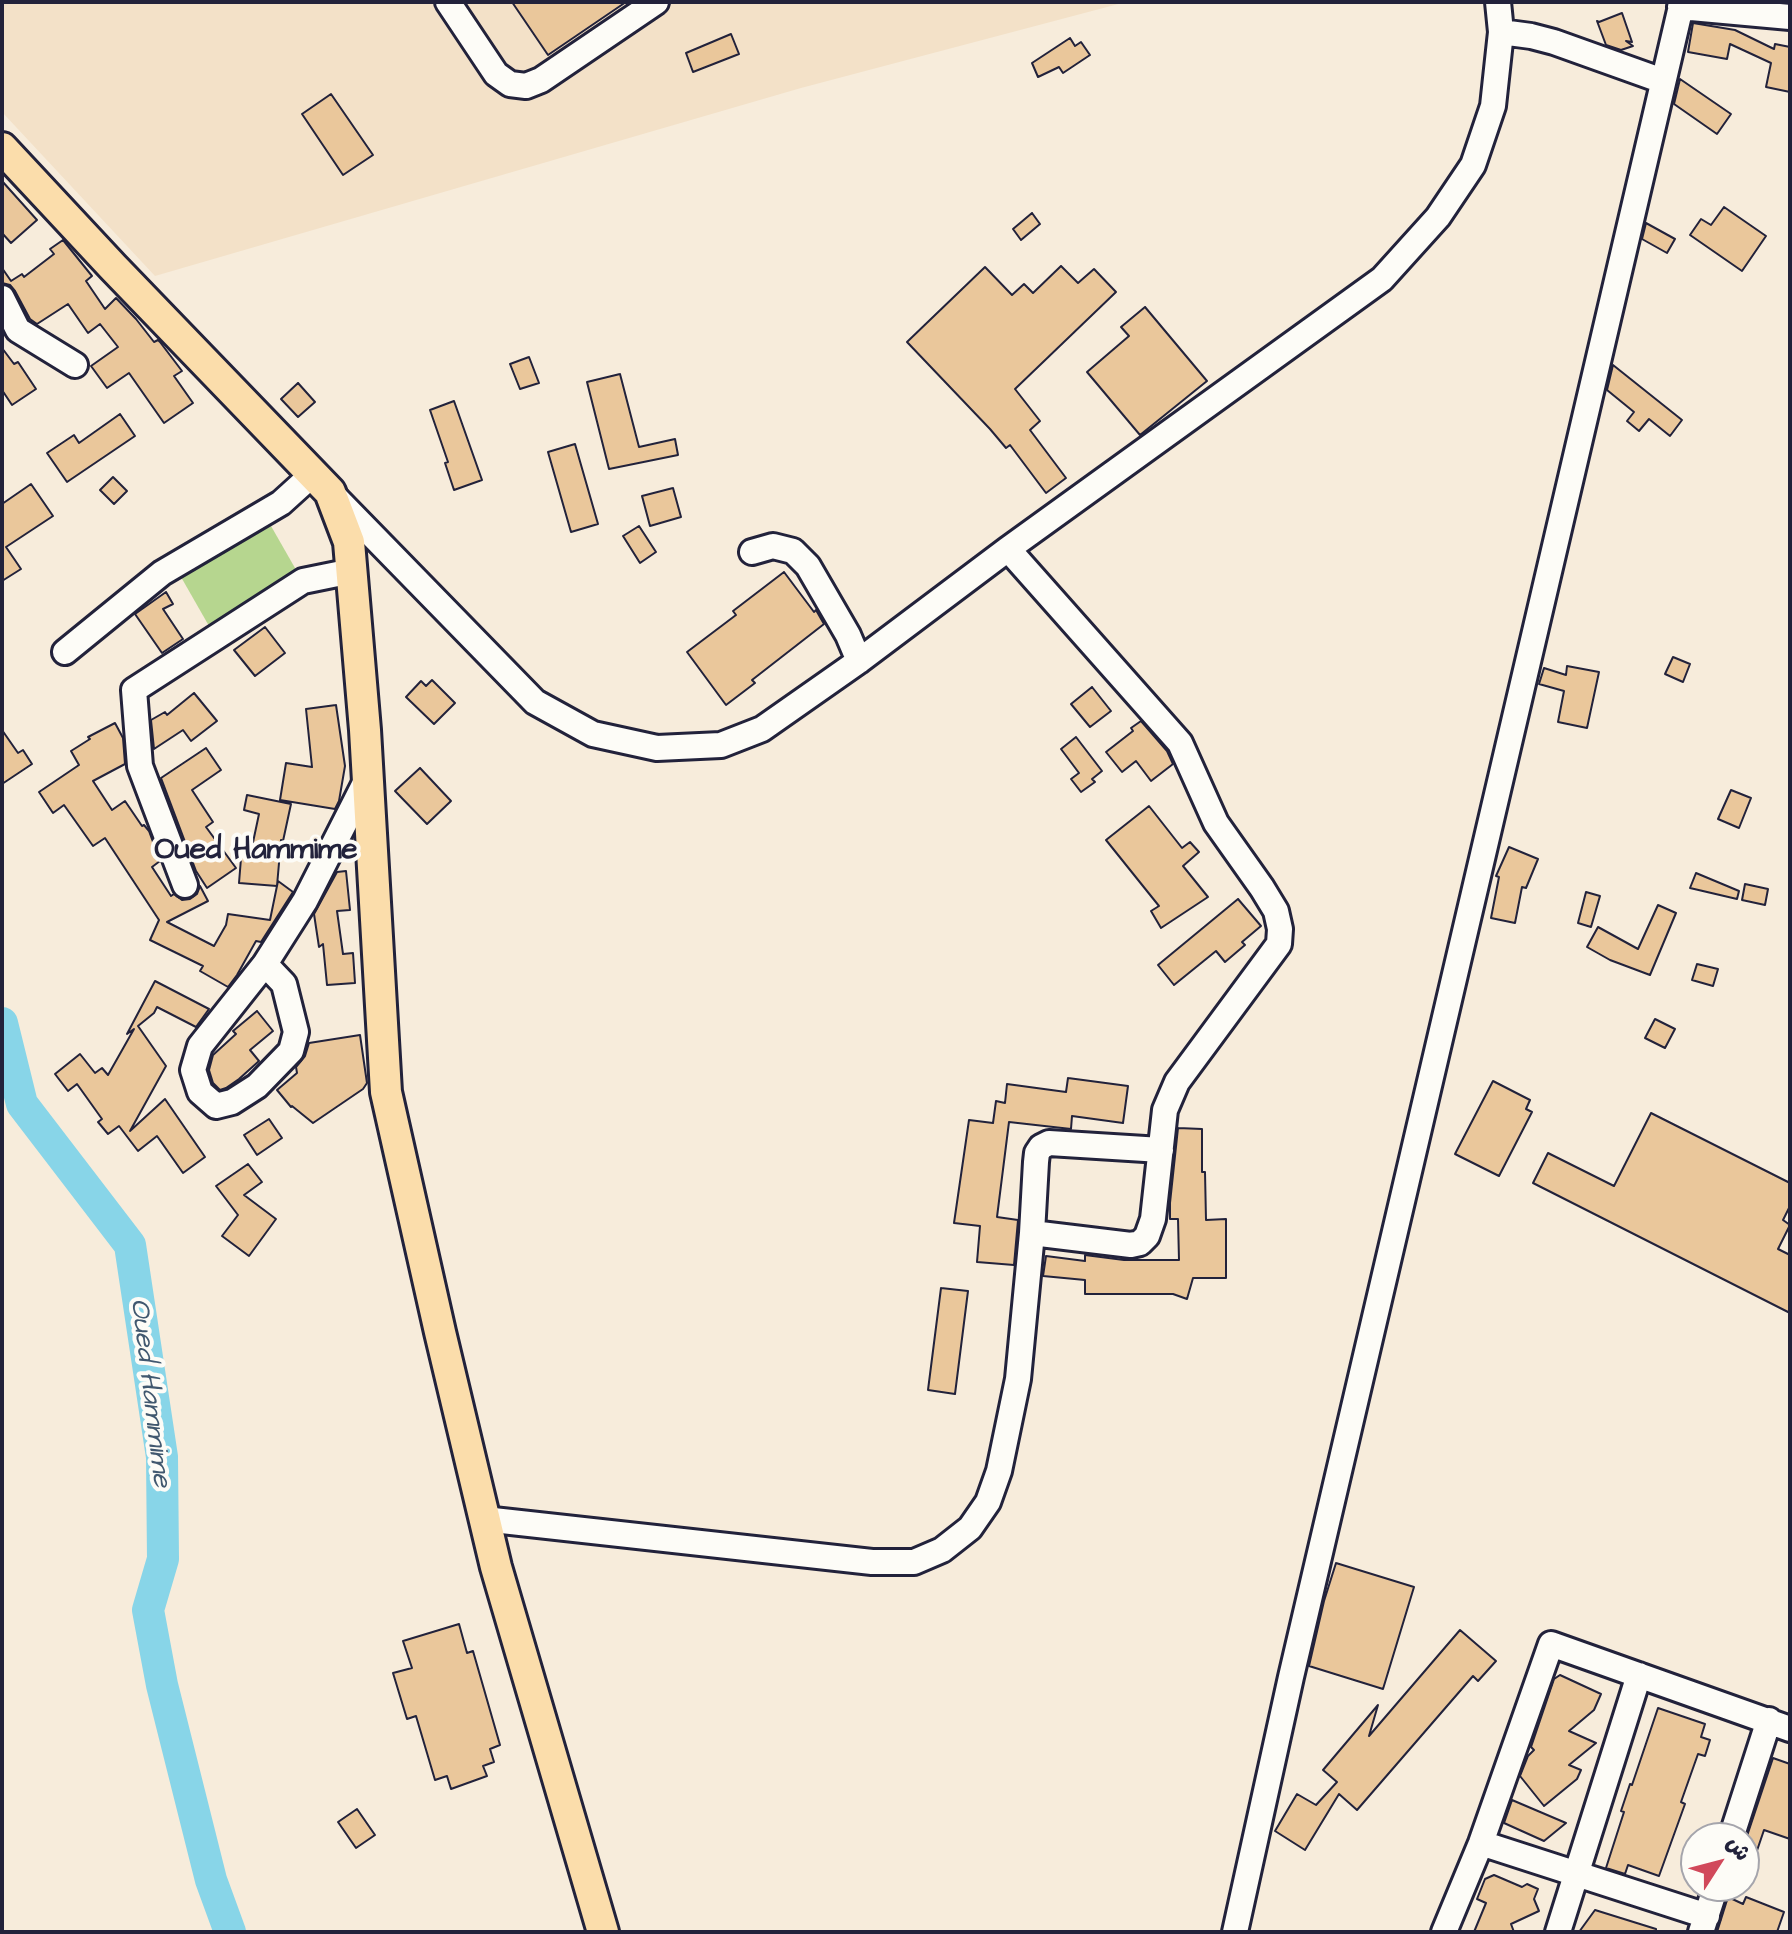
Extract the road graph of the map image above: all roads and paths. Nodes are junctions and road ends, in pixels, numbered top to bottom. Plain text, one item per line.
1 (448, 2) edge
2 (656, 2) edge
3 (1498, 2) edge
4 (1681, 5) edge
5 (1790, 17) edge
6 (1501, 32) junction
7 (1663, 81) junction
8 (2, 148) edge
9 (2, 298) edge
10 (75, 365) dead end
11 (322, 483) junction
12 (1008, 549) junction
13 (752, 552) dead end
14 (352, 571) junction
15 (65, 652) dead end
16 (859, 661) junction
17 (368, 777) junction
18 (185, 885) dead end
19 (265, 964) junction
20 (1161, 1150) junction
21 (1032, 1233) junction
22 (484, 1519) junction
23 (1639, 1675) junction
24 (1779, 1725) edge
25 (1738, 1822) edge
26 (1481, 1843) junction
27 (1577, 1874) junction
28 (1711, 1902) edge
29 (1704, 1924) edge
30 (603, 1932) edge
31 (1235, 1932) edge
32 (1444, 1932) edge
33 (1558, 1932) edge

1 - 2 street
3 - 6 street
4 - 5 street
4 - 7 street
6 - 7 street
6 - 12 street
7 - 31 street
8 - 11 main road
9 - 10 street
11 - 14 main road
11 - 15 street
11 - 16 street
12 - 16 street
12 - 20 street
13 - 16 street
14 - 17 main road
14 - 18 street
17 - 19 street
17 - 22 main road
19 - 19 street
20 - 21 street
20 - 21 street
21 - 22 street
22 - 30 main road
23 - 24 street
23 - 26 street
23 - 27 street
24 - 25 street
26 - 27 street
26 - 32 street
27 - 29 street
27 - 33 street
28 - 29 street

